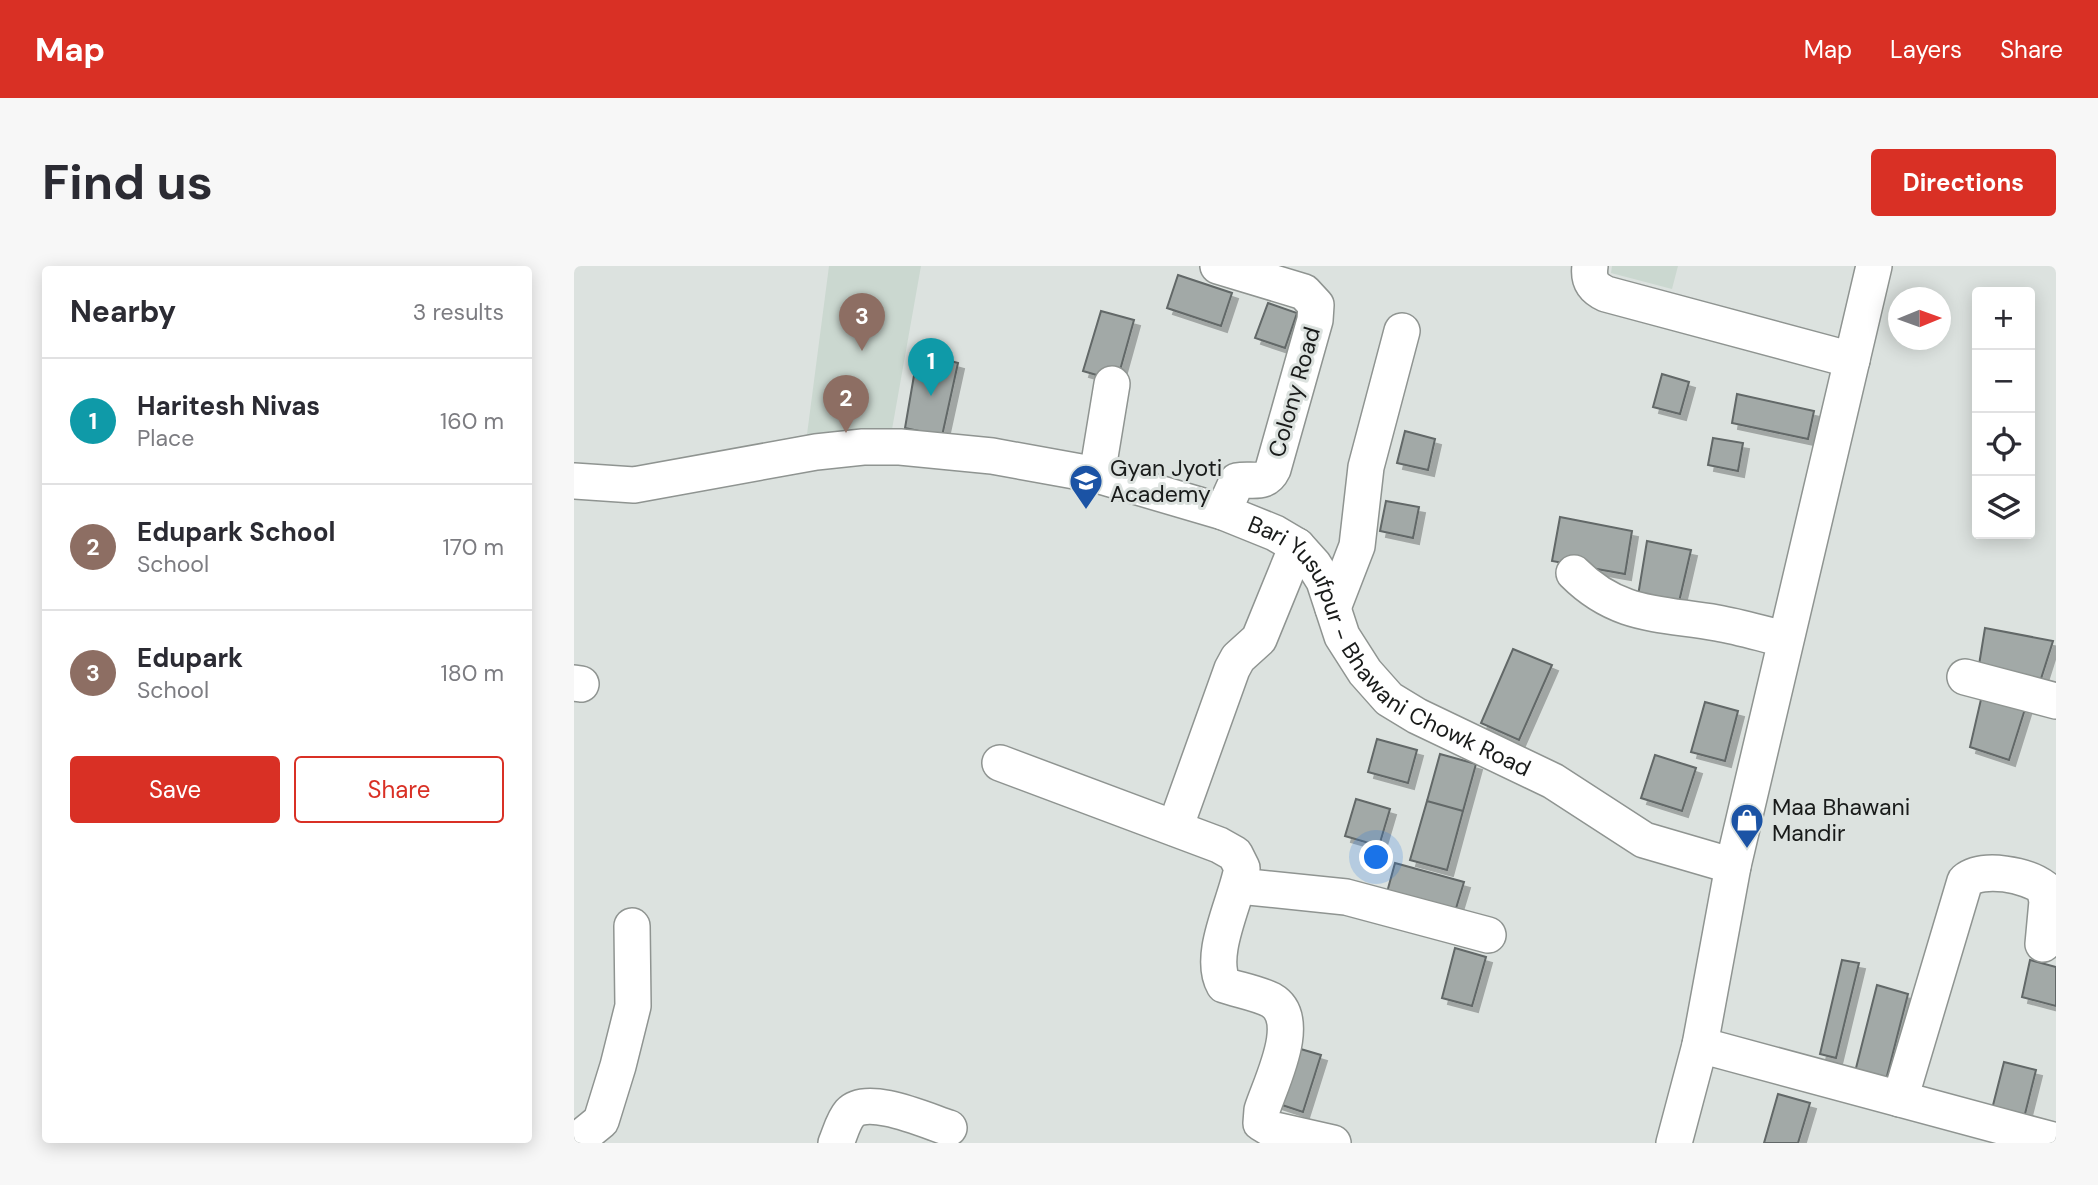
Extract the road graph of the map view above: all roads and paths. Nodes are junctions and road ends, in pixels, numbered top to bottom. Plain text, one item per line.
1 (1218, 266) edge
2 (1590, 266) edge
3 (1874, 266) edge
4 (1402, 331) dead end
5 (1852, 360) junction
6 (1112, 384) dead end
7 (1097, 475) junction
8 (574, 481) edge
9 (1223, 512) junction
10 (1297, 546) junction
11 (1574, 573) dead end
12 (1333, 608) junction
13 (1786, 639) junction
14 (1965, 677) dead end
15 (2056, 701) edge
16 (1000, 763) dead end
17 (1175, 828) junction
18 (1733, 866) junction
19 (1239, 886) junction
20 (632, 926) dead end
21 (1488, 935) dead end
22 (2043, 944) dead end
23 (1700, 1045) junction
24 (1900, 1099) junction
25 (949, 1128) dead end
26 (1975, 1131) edge
27 (2056, 1140) edge
28 (574, 1143) edge
29 (836, 1143) edge
30 (1333, 1143) edge
31 (1674, 1143) edge

1 - 9 street, Colony Road
2 - 5 street
3 - 5 street
4 - 12 street
5 - 13 street
6 - 7 street
7 - 8 street, Bari Yusufpur - Bhawani Chowk Road
7 - 9 street, Bari Yusufpur - Bhawani Chowk Road
9 - 10 street, Bari Yusufpur - Bhawani Chowk Road
10 - 12 street, Bari Yusufpur - Bhawani Chowk Road
10 - 17 street
11 - 13 street
12 - 18 street, Bari Yusufpur - Bhawani Chowk Road
13 - 18 street
14 - 15 street
16 - 17 street
17 - 19 street
18 - 23 street
19 - 21 street
19 - 30 street
20 - 28 street
22 - 24 street
23 - 24 street
23 - 31 street
24 - 26 street
25 - 29 street
26 - 27 street

